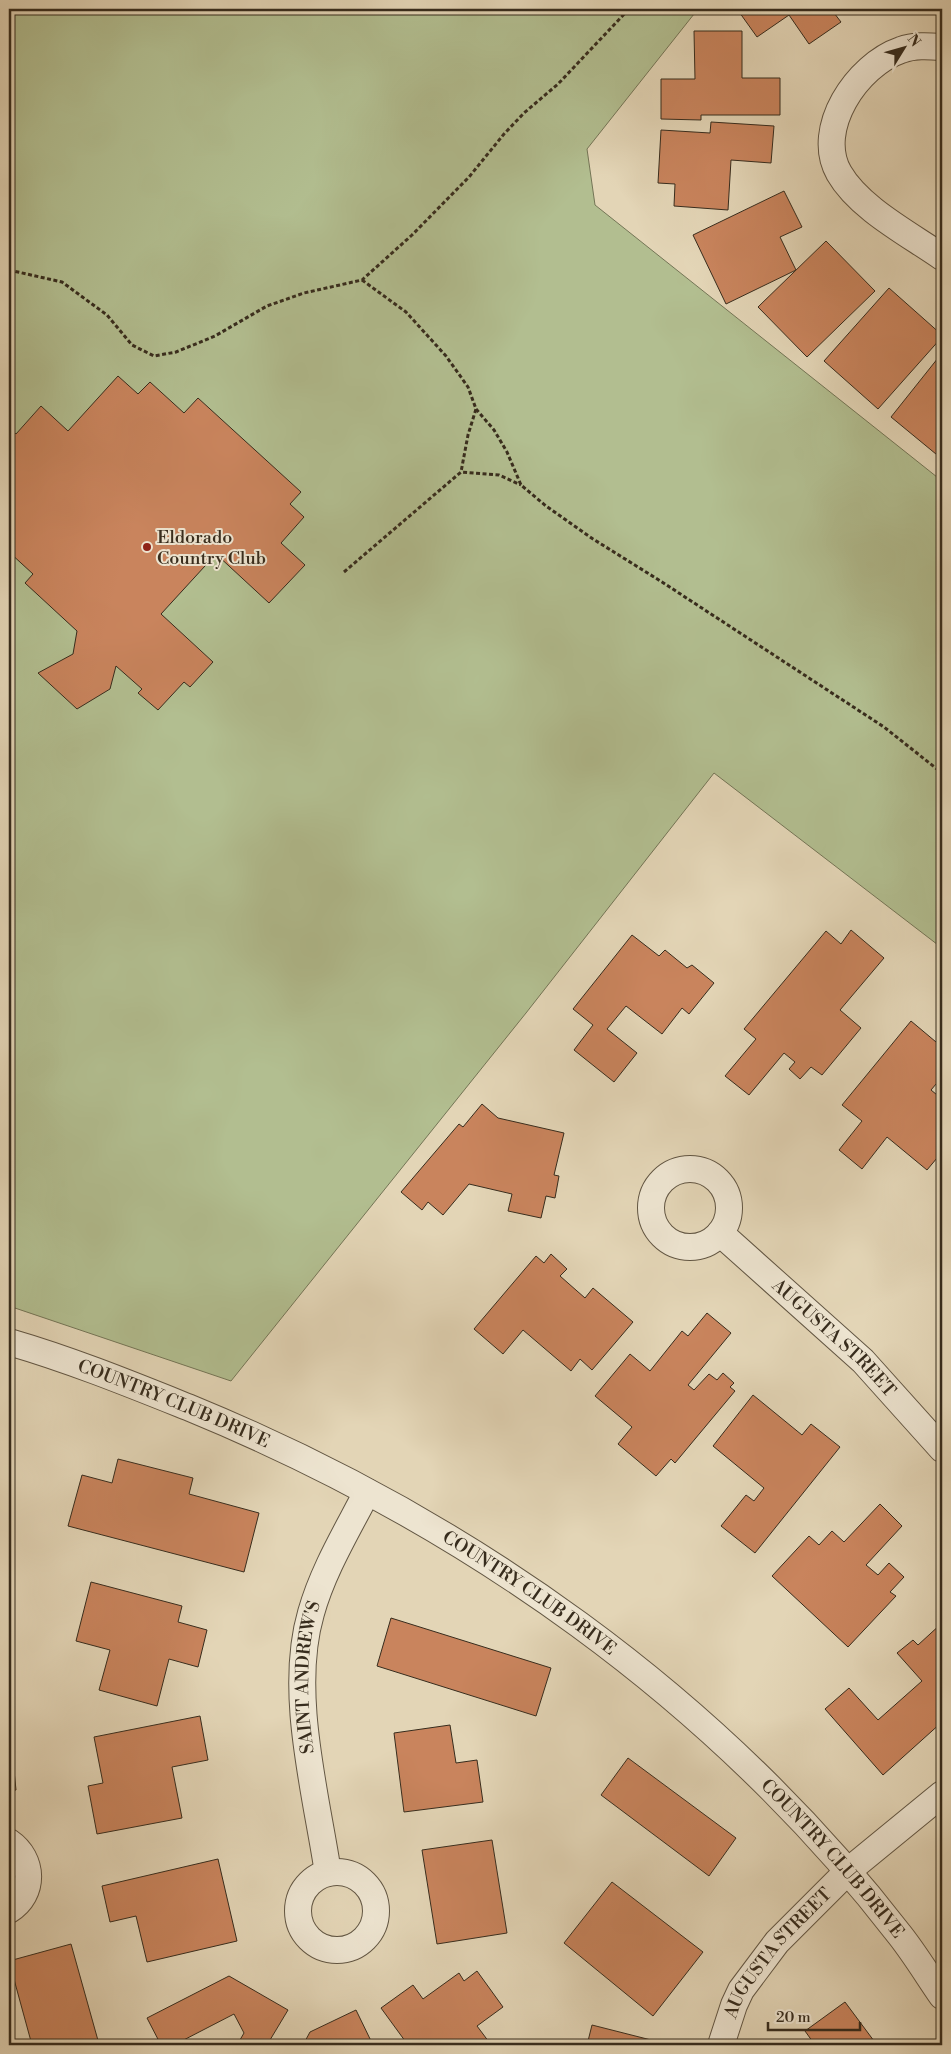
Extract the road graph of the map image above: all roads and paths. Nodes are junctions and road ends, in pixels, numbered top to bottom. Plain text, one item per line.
1 (629, 9) edge
2 (942, 47) edge
3 (942, 257) edge
4 (9, 270) edge
5 (362, 280) junction
6 (476, 409) junction
7 (461, 472) junction
8 (521, 486) junction
9 (344, 572) dead end
10 (942, 772) edge
11 (720, 1234) dead end
12 (9, 1342) edge
13 (942, 1449) edge
14 (367, 1492) junction
15 (942, 1794) edge
16 (9, 1842) edge
17 (848, 1871) junction
18 (328, 1873) dead end
19 (9, 1910) edge
20 (942, 1996) edge
21 (721, 2045) edge

1 - 5 path
2 - 3 street
4 - 5 path
5 - 6 path
6 - 7 path
6 - 8 path
7 - 8 path
7 - 9 path
8 - 10 path
11 - 13 street, AUGUSTA STREET
12 - 14 street, COUNTRY CLUB DRIVE
14 - 17 street, COUNTRY CLUB DRIVE
14 - 18 street, SAINT ANDREW'S
15 - 17 street, AUGUSTA STREET
16 - 19 street
17 - 20 street, COUNTRY CLUB DRIVE
17 - 21 street, AUGUSTA STREET

